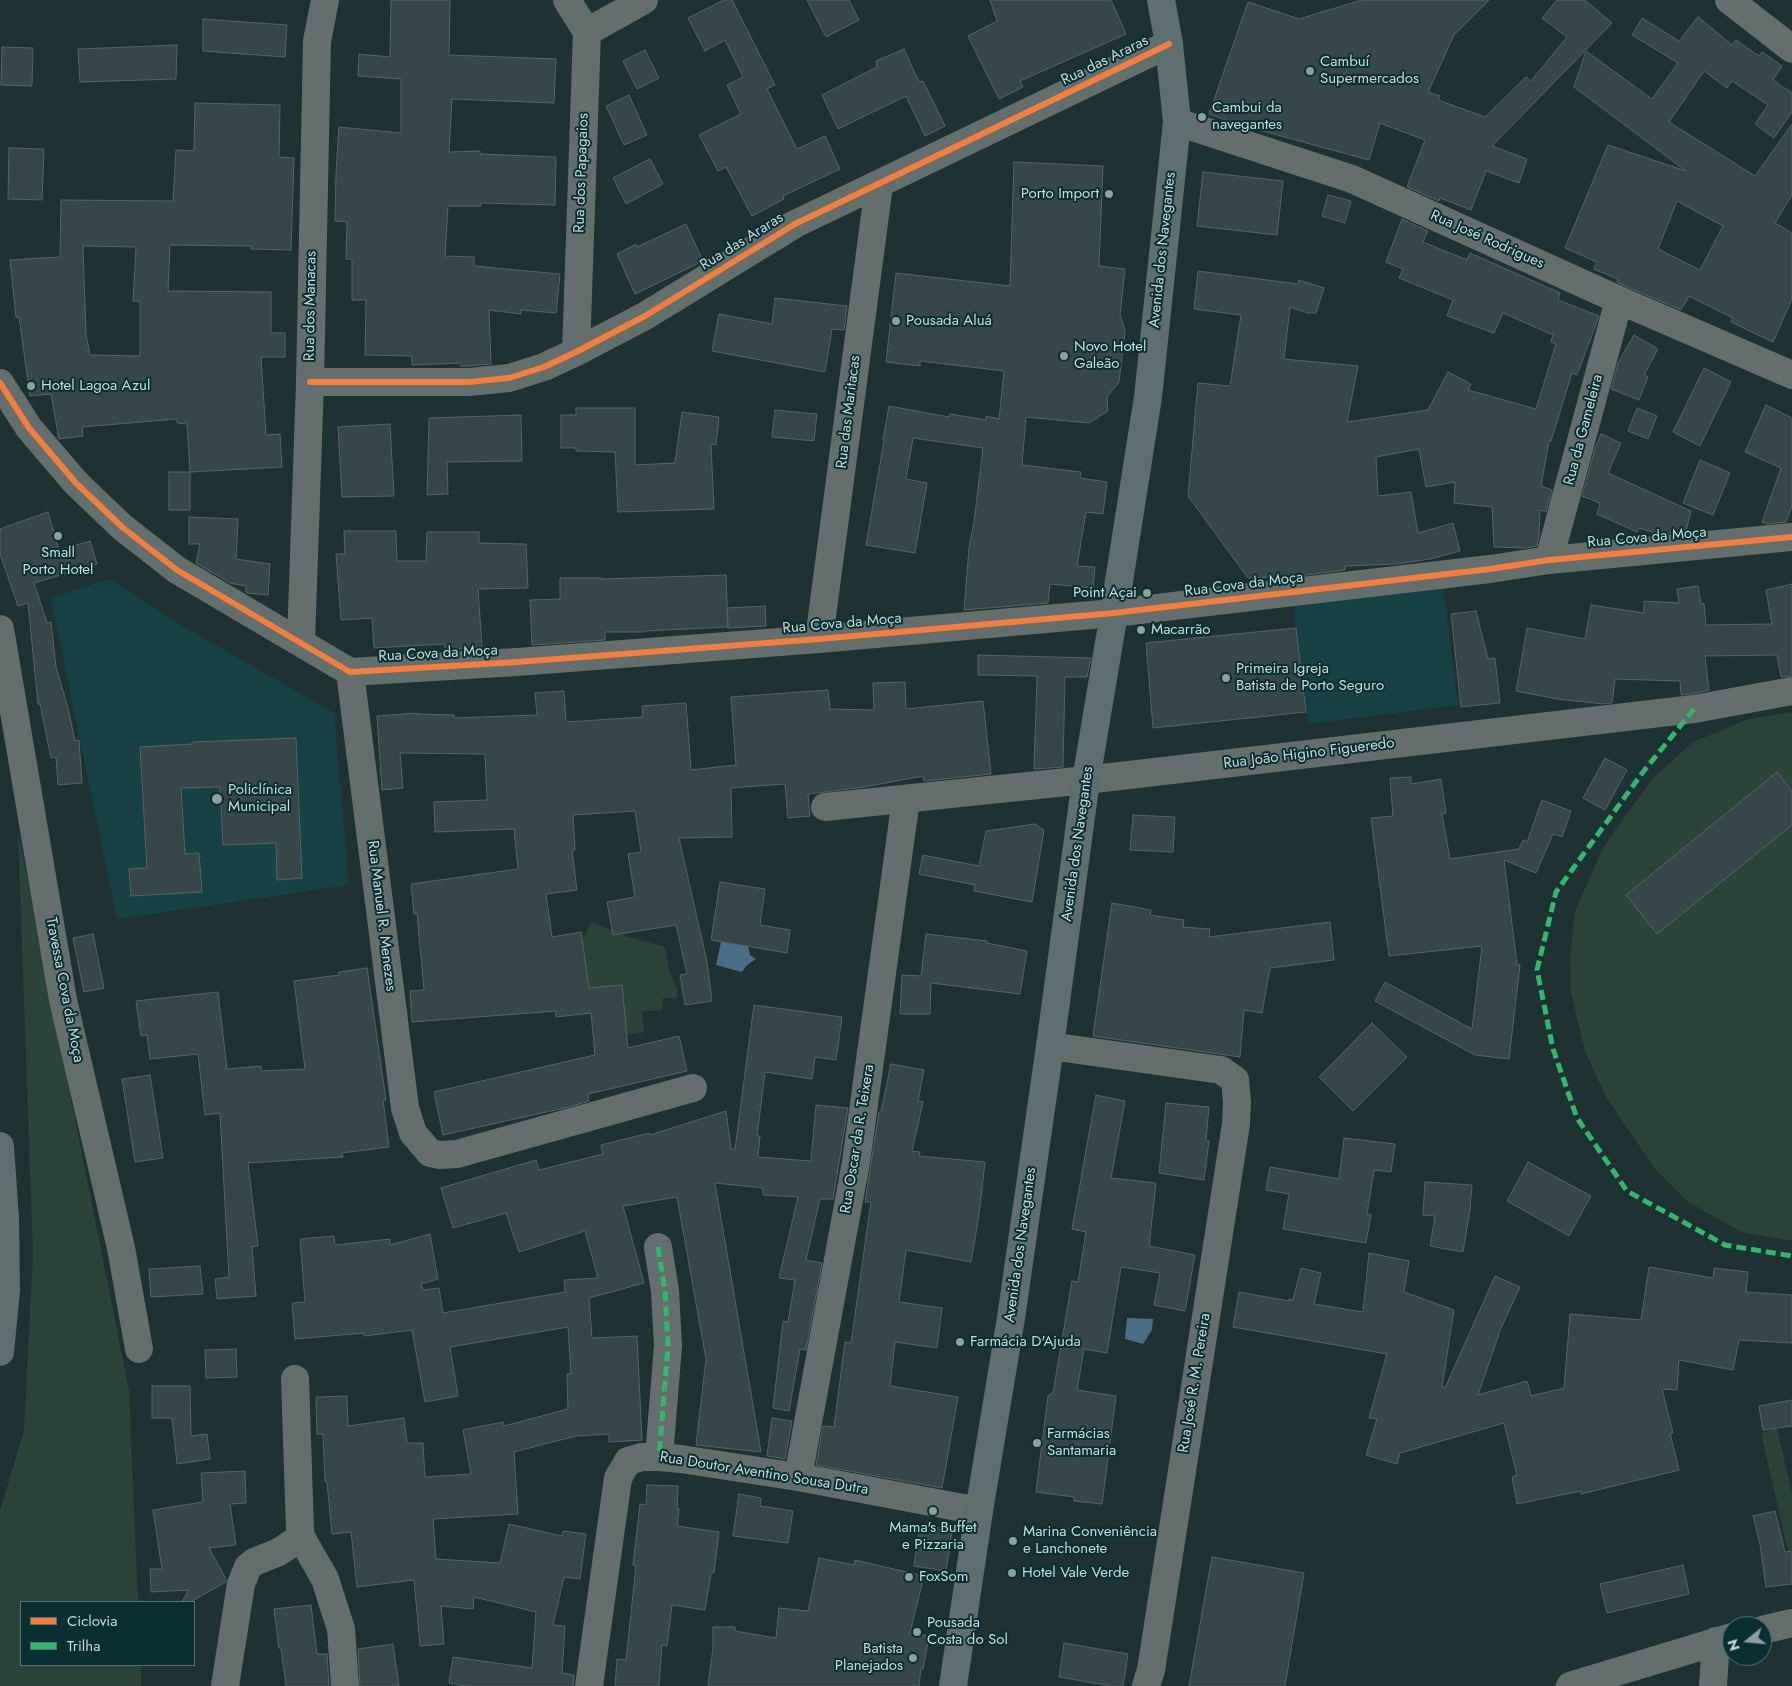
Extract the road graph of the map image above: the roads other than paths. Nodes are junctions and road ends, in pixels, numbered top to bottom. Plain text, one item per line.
1 (325, 0) edge
2 (567, 0) edge
3 (644, 0) edge
4 (1161, 0) edge
5 (1729, 0) edge
6 (587, 32) junction
7 (1169, 44) junction
8 (1792, 49) edge
9 (1177, 122) junction
10 (879, 185) junction
11 (1619, 300) junction
12 (576, 352) junction
13 (1792, 375) edge
14 (310, 382) junction
15 (2, 393) edge
16 (1792, 537) edge
17 (1549, 560) junction
18 (1114, 613) junction
19 (0, 629) edge
20 (819, 639) junction
21 (301, 642) junction
22 (350, 672) junction
23 (1792, 691) edge
24 (1086, 780) junction
25 (906, 799) junction
26 (825, 807) dead end
27 (1050, 1046) junction
28 (693, 1088) dead end
29 (0, 1146) edge
30 (658, 1246) dead end
31 (139, 1349) dead end
32 (0, 1352) edge
33 (295, 1379) dead end
34 (659, 1457) junction
35 (798, 1477) junction
36 (979, 1511) junction
37 (301, 1537) junction
38 (1792, 1623) edge
39 (1772, 1628) edge
40 (1722, 1640) edge
41 (1722, 1648) edge
42 (225, 1686) edge
43 (345, 1686) edge
44 (589, 1686) edge
45 (953, 1686) edge
46 (1146, 1686) edge
47 (1570, 1686) edge
48 (1713, 1686) edge

1 - 14 street, Rua dos Manacas
2 - 6 street
3 - 6 street
4 - 7 main road, Avenida dos Navegantes
5 - 8 street
6 - 12 street, Rua dos Papagaios
7 - 9 main road, Avenida dos Navegantes
7 - 10 street, Rua das Araras
9 - 11 street, Rua José Rodrigues
9 - 18 main road, Avenida dos Navegantes
10 - 12 street, Rua das Araras
10 - 20 street, Rua das Maritacas
11 - 13 street, Rua José Rodrigues
11 - 17 street, Rua da Gameleira
12 - 14 street, Rua das Araras
14 - 21 street, Rua dos Manacas
15 - 21 street
16 - 17 street, Rua Cova da Moça
17 - 18 street, Rua Cova da Moça
18 - 20 street, Rua Cova da Moça
18 - 24 main road, Avenida dos Navegantes
19 - 31 street, Travessa Cova da Moça
20 - 22 street, Rua Cova da Moça
21 - 22 street
22 - 28 street, Rua Manuel R. Menezes
23 - 24 street, Rua João Higino Figueredo
24 - 25 street, Rua João Higino Figueredo
24 - 27 main road, Avenida dos Navegantes
25 - 26 street, Rua João Higino Figueredo
25 - 35 street, Rua Oscar da R. Teixera
27 - 36 main road, Avenida dos Navegantes
27 - 46 street, Rua José R. M. Pereira
29 - 32 main road
30 - 34 street
33 - 37 street
34 - 35 street, Rua Doutor Aventino Sousa Dutra
34 - 44 street, Rua Doutor Aventino Sousa Dutra
35 - 36 street, Rua Doutor Aventino Sousa Dutra
36 - 45 main road, Avenida dos Navegantes
37 - 42 street
37 - 43 street
38 - 39 street
40 - 47 street
41 - 48 street

